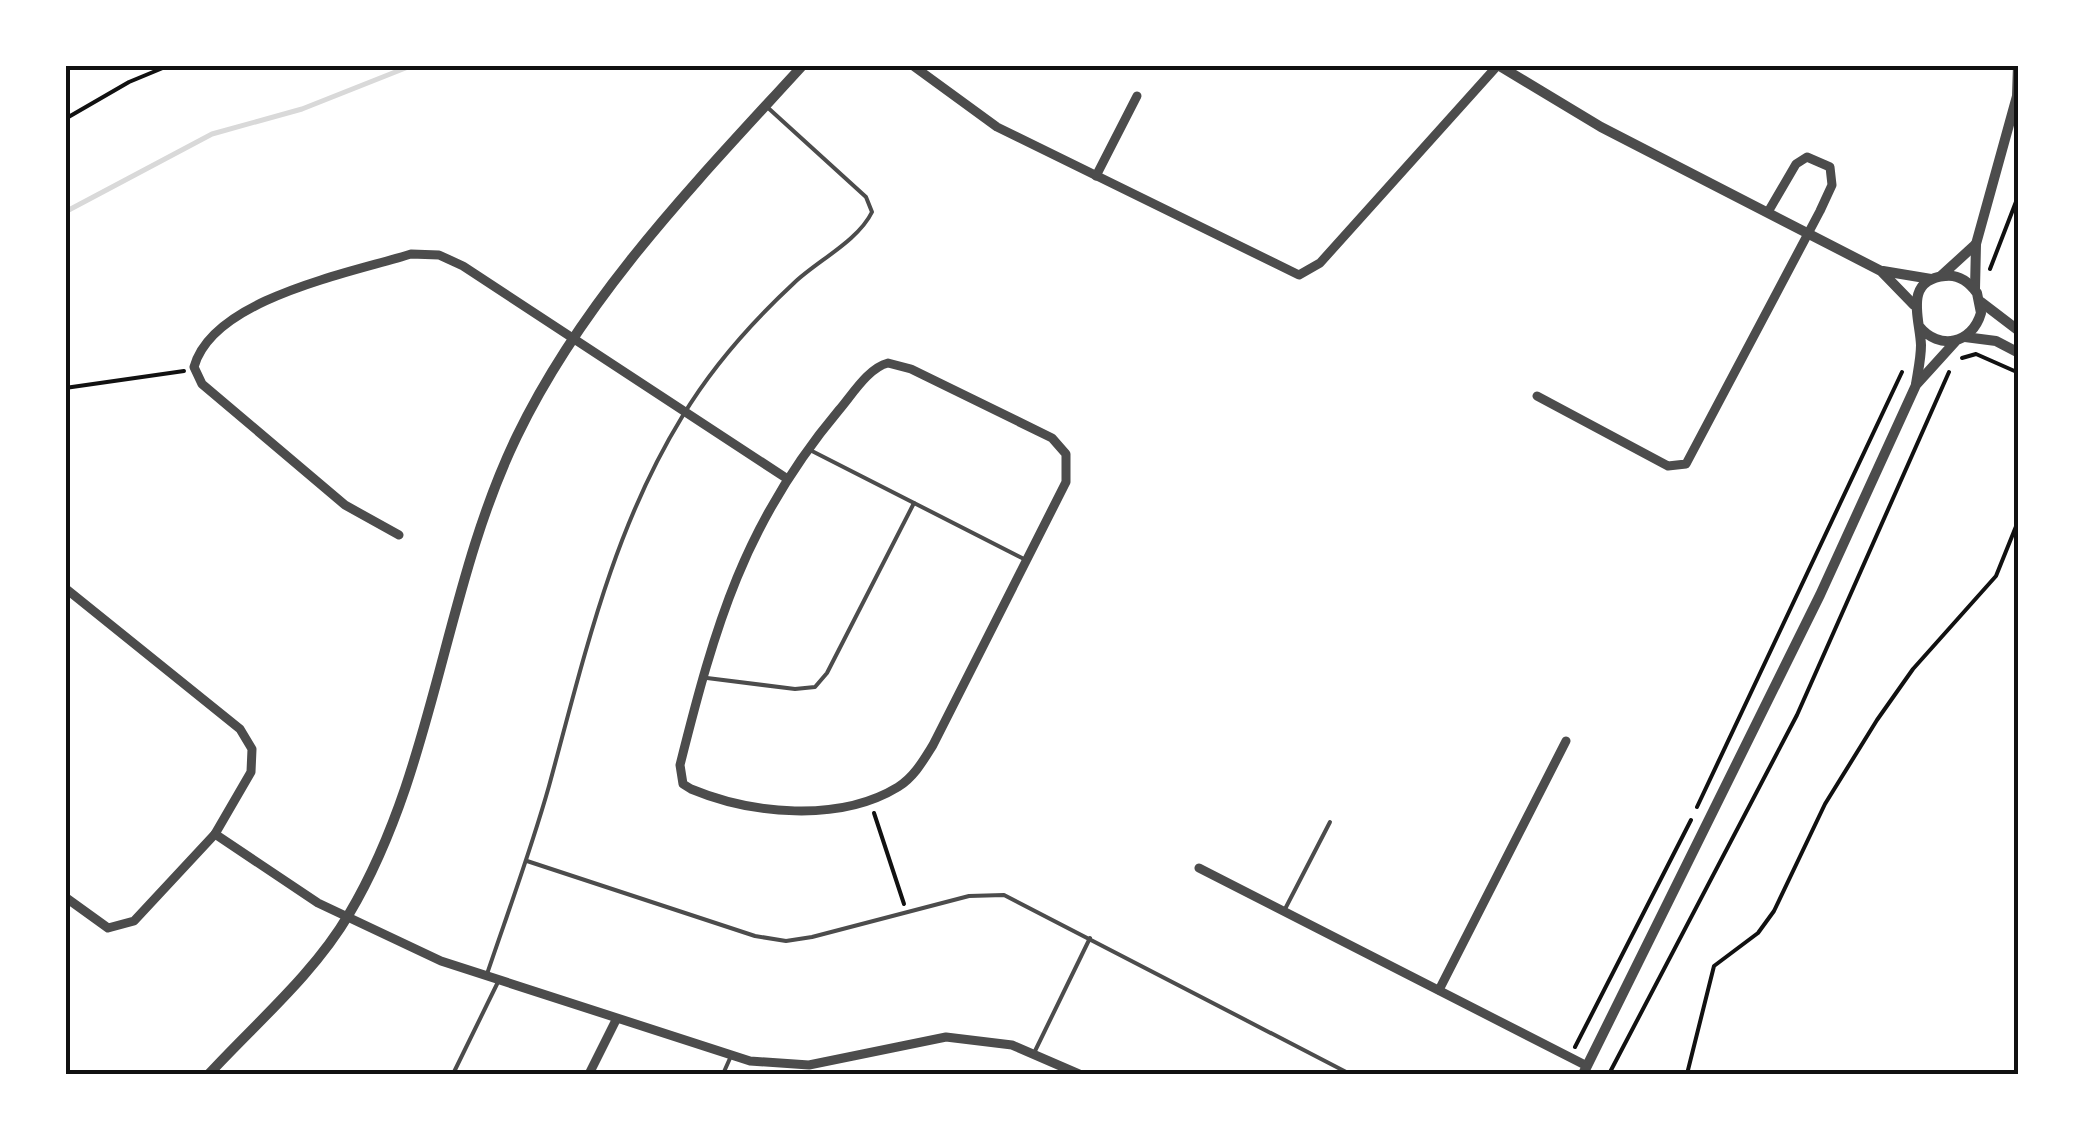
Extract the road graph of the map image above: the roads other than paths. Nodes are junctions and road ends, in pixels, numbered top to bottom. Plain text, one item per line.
1 (803, 65) edge
2 (912, 65) edge
3 (1498, 65) edge
4 (2018, 65) edge
5 (1137, 96) dead end
6 (766, 106) junction
7 (1096, 176) junction
8 (1768, 212) junction
9 (1806, 231) junction
10 (1976, 244) junction
11 (1881, 271) junction
12 (1936, 277) junction
13 (1975, 290) junction
14 (1981, 302) junction
15 (1914, 305) junction
16 (1918, 326) junction
17 (2019, 332) edge
18 (1960, 339) junction
19 (573, 342) junction
20 (2019, 354) edge
21 (1916, 384) junction
22 (1538, 396) dead end
23 (684, 412) junction
24 (808, 449) junction
25 (786, 478) junction
26 (914, 503) junction
27 (400, 535) dead end
28 (1026, 560) junction
29 (65, 588) edge
30 (702, 677) junction
31 (1566, 741) dead end
32 (1330, 822) dead end
33 (215, 834) junction
34 (526, 860) junction
35 (1199, 868) dead end
36 (65, 897) edge
37 (1284, 912) junction
38 (347, 918) junction
39 (1090, 938) junction
40 (485, 978) junction
41 (498, 982) junction
42 (1439, 990) junction
43 (616, 1020) junction
44 (1034, 1053) junction
45 (731, 1056) junction
46 (833, 1062) junction
47 (1585, 1070) edge
48 (209, 1074) edge
49 (453, 1074) edge
50 (590, 1074) edge
51 (723, 1074) edge
52 (835, 1074) edge
53 (1078, 1074) edge
54 (1350, 1074) edge

1 - 6 street
2 - 7 street
3 - 7 street
3 - 8 street
4 - 10 street
5 - 7 street
6 - 19 street
6 - 23 lane
8 - 9 street
8 - 9 street
9 - 11 street
9 - 22 street
10 - 12 street
10 - 13 street
11 - 12 street
11 - 15 street
12 - 13 street
12 - 15 street
13 - 14 street
14 - 17 street
14 - 18 street
15 - 16 street
16 - 18 street
16 - 21 street
18 - 20 street
18 - 21 street
19 - 23 street
19 - 27 street
19 - 38 street
21 - 47 street
23 - 25 street
23 - 34 lane
24 - 25 street
24 - 26 lane
24 - 28 street
25 - 30 street
26 - 28 lane
26 - 30 lane
28 - 30 street
29 - 33 street
31 - 42 street
32 - 37 lane
33 - 36 street
33 - 38 street
34 - 39 lane
34 - 40 lane
35 - 37 street
37 - 42 street
38 - 40 street
38 - 48 street
39 - 44 lane
39 - 54 lane
40 - 41 street
41 - 43 street
41 - 49 lane
42 - 47 street
43 - 45 street
43 - 50 street
44 - 46 street
44 - 53 street
45 - 46 street
45 - 51 lane
46 - 52 street

